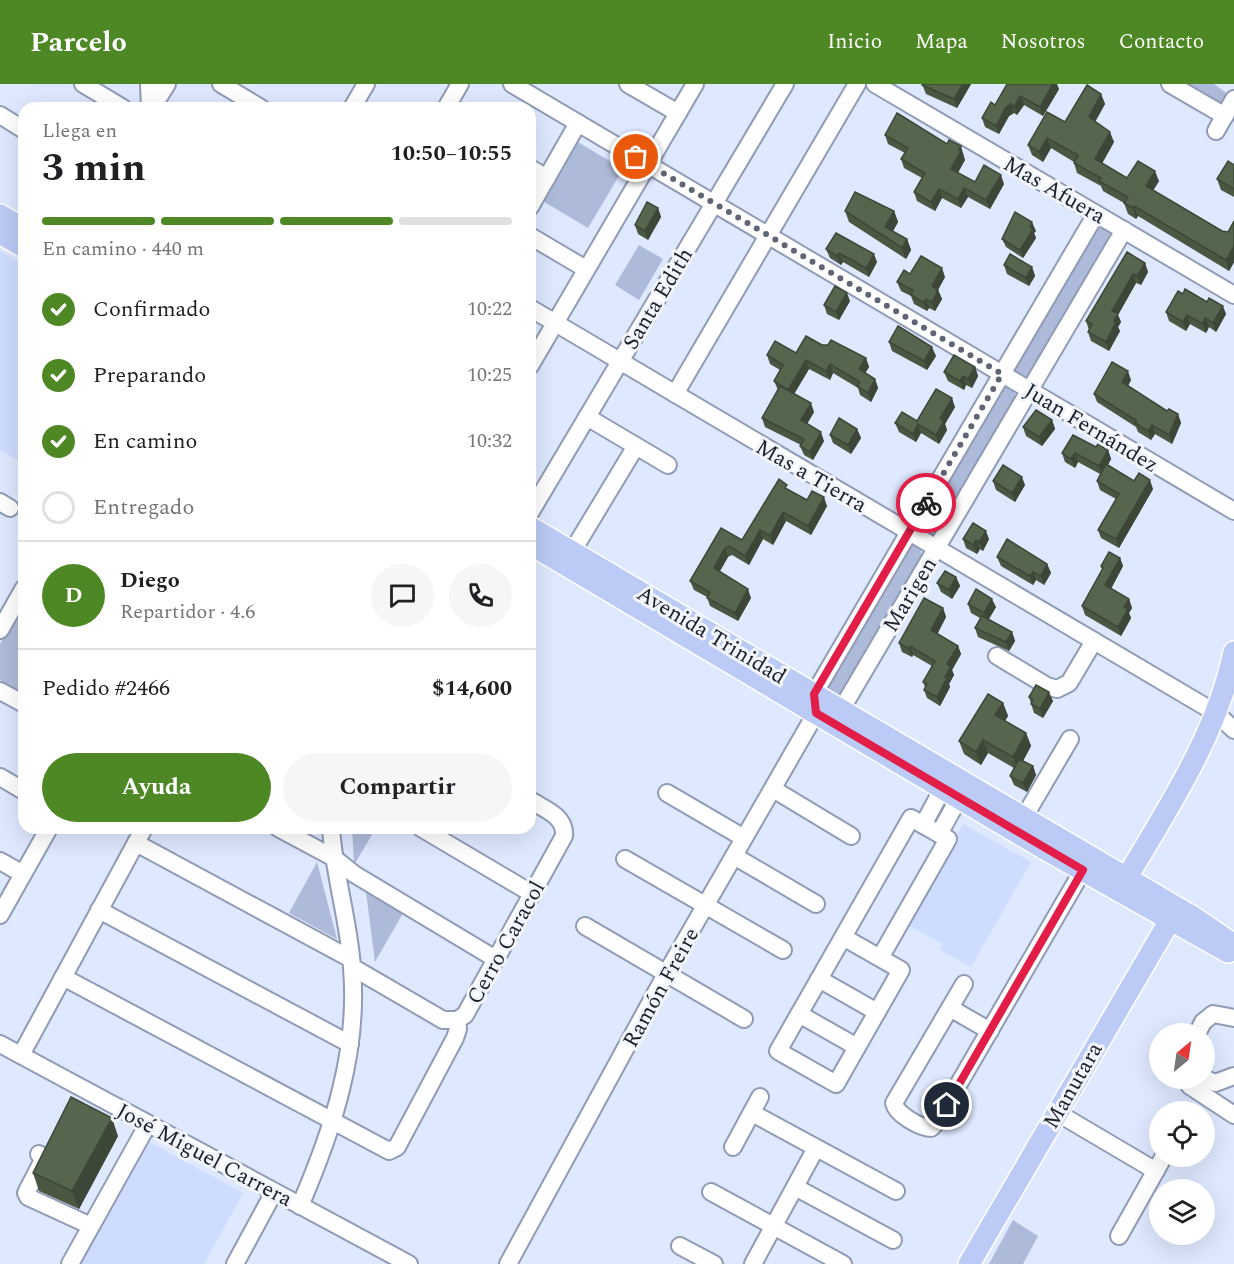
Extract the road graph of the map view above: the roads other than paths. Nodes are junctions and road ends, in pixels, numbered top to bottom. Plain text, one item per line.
1 (83, 84) edge
2 (149, 84) edge
3 (167, 84) edge
4 (222, 84) edge
5 (366, 84) edge
6 (460, 84) edge
7 (512, 84) edge
8 (628, 84) edge
9 (695, 84) edge
10 (785, 84) edge
11 (857, 84) edge
12 (875, 84) edge
13 (1170, 84) edge
14 (1234, 99) edge
15 (113, 102) edge
16 (150, 102) edge
17 (155, 102) edge
18 (251, 102) edge
19 (356, 102) edge
20 (450, 102) edge
21 (678, 113) junction
22 (0, 115) edge
23 (1225, 116) junction
24 (578, 123) junction
25 (18, 126) edge
26 (1216, 131) dead end
27 (648, 164) junction
28 (536, 172) edge
29 (546, 178) junction
30 (536, 196) edge
31 (714, 203) junction
32 (1096, 214) junction
33 (0, 215) edge
34 (18, 226) edge
35 (1124, 230) junction
36 (0, 233) edge
37 (768, 235) junction
38 (536, 240) edge
39 (18, 244) edge
40 (586, 269) junction
41 (1234, 295) edge
42 (536, 312) edge
43 (555, 323) junction
44 (536, 356) edge
45 (620, 362) junction
46 (1002, 374) junction
47 (1030, 390) junction
48 (675, 394) junction
49 (587, 417) junction
50 (636, 446) junction
51 (668, 465) dead end
52 (536, 503) edge
53 (1234, 511) edge
54 (536, 531) edge
55 (909, 532) junction
56 (536, 547) edge
57 (937, 548) junction
58 (572, 552) junction
59 (18, 599) edge
60 (0, 630) edge
61 (1094, 641) junction
62 (1234, 652) edge
63 (997, 656) dead end
64 (0, 690) edge
65 (18, 700) edge
66 (815, 704) junction
67 (841, 710) junction
68 (1216, 713) junction
69 (1234, 730) edge
70 (1070, 739) dead end
71 (0, 777) edge
72 (18, 788) edge
73 (772, 789) junction
74 (667, 793) dead end
75 (951, 793) junction
76 (536, 804) edge
77 (1023, 819) junction
78 (923, 825) junction
79 (46, 834) edge
80 (289, 834) edge
81 (332, 834) edge
82 (431, 834) edge
83 (939, 834) junction
84 (140, 835) edge
85 (851, 836) dead end
86 (744, 838) junction
87 (734, 856) junction
88 (334, 858) junction
89 (625, 859) dead end
90 (0, 861) edge
91 (1083, 870) junction
92 (23, 874) junction
93 (1122, 885) junction
94 (531, 893) junction
95 (816, 904) dead end
96 (705, 906) junction
97 (99, 910) junction
98 (1173, 914) junction
99 (0, 915) edge
100 (585, 926) dead end
101 (843, 937) junction
102 (1234, 945) edge
103 (783, 950) dead end
104 (1234, 954) edge
105 (494, 958) junction
106 (880, 958) junction
107 (352, 963) junction
108 (666, 974) junction
109 (63, 977) junction
110 (819, 979) junction
111 (964, 984) dead end
112 (950, 1008) junction
113 (877, 1012) junction
114 (799, 1014) junction
115 (1234, 1018) edge
116 (744, 1019) dead end
117 (457, 1020) junction
118 (1202, 1023) edge
119 (990, 1031) junction
120 (0, 1044) edge
121 (350, 1044) junction
122 (857, 1047) junction
123 (21, 1056) junction
124 (1234, 1076) edge
125 (1215, 1083) edge
126 (1195, 1089) edge
127 (760, 1097) dead end
128 (1056, 1112) junction
129 (752, 1113) junction
130 (1234, 1115) edge
131 (334, 1123) junction
132 (148, 1124) junction
133 (733, 1147) dead end
134 (816, 1148) junction
135 (39, 1154) dead end
136 (1149, 1158) edge
137 (1158, 1167) edge
138 (795, 1187) junction
139 (896, 1191) dead end
140 (274, 1192) junction
141 (711, 1192) dead end
142 (300, 1206) junction
143 (91, 1226) junction
144 (773, 1226) junction
145 (1119, 1236) dead end
146 (892, 1240) dead end
147 (680, 1245) dead end
148 (972, 1263) edge
149 (70, 1264) edge
150 (236, 1264) edge
151 (409, 1264) edge
152 (508, 1264) edge
153 (714, 1264) edge
154 (753, 1264) edge
155 (843, 1264) edge

1 - 15 street
2 - 16 street
3 - 17 street
4 - 18 street
5 - 19 street
6 - 20 street
7 - 24 street, Juan Fernández
8 - 21 street
9 - 21 street
10 - 31 street, Santa Edith
11 - 37 street
12 - 32 street, Mas Afuera
13 - 23 street
14 - 23 street
21 - 27 street
22 - 25 street
23 - 26 street
24 - 27 street, Juan Fernández
24 - 29 street
27 - 31 street, Juan Fernández
27 - 40 street
28 - 29 street
29 - 30 street
31 - 37 street, Juan Fernández
31 - 45 street, Santa Edith
32 - 35 street, Mas Afuera
32 - 46 street, Marigen
33 - 34 main road
35 - 41 street, Mas Afuera
35 - 47 street, Marigen
36 - 39 main road
37 - 46 street, Juan Fernández
37 - 48 street
38 - 40 street
40 - 43 street
42 - 43 street, Mas a Tierra
43 - 44 street
43 - 45 street, Mas a Tierra
45 - 48 street, Mas a Tierra
45 - 49 street, Santa Edith
46 - 47 street, Juan Fernández
46 - 55 street, Marigen
47 - 53 street, Juan Fernández
47 - 57 street, Marigen
48 - 55 street, Mas a Tierra
49 - 50 street
49 - 52 street, Santa Edith
50 - 51 street
50 - 58 street
54 - 58 main road, Avenida Trinidad
55 - 57 street, Mas a Tierra
55 - 66 street, Marigen
56 - 66 main road, Avenida Trinidad
57 - 61 street, Mas a Tierra
57 - 67 street, Marigen
58 - 66 main road, Avenida Trinidad
59 - 60 street
61 - 63 street
61 - 68 street, Mas a Tierra
62 - 68 main road
64 - 65 street
66 - 67 main road, Avenida Trinidad
66 - 73 street, Ramón Freire
66 - 75 main road, Avenida Trinidad
67 - 77 main road, Avenida Trinidad
68 - 69 street, Mas a Tierra
68 - 93 main road
70 - 77 street
71 - 72 street
73 - 85 street
73 - 86 street, Ramón Freire
74 - 86 street
75 - 78 street
75 - 83 street
75 - 91 main road, Avenida Trinidad
76 - 94 street, Cerro Caracol
77 - 93 main road, Avenida Trinidad
78 - 83 street
78 - 101 street
79 - 92 street
80 - 88 street
81 - 88 street
82 - 94 street
83 - 106 street
84 - 97 street
84 - 107 street, Cerro Caracol
86 - 87 street, Ramón Freire
87 - 95 street
87 - 96 street, Ramón Freire
88 - 105 street
88 - 107 street
89 - 96 street
90 - 92 street
91 - 93 main road, Avenida Trinidad
91 - 119 street
92 - 99 street
93 - 98 main road, Avenida Trinidad
94 - 105 street, Cerro Caracol
96 - 103 street
96 - 108 street, Ramón Freire
97 - 109 street
97 - 121 street
98 - 102 main road, Avenida Trinidad
98 - 104 main road, Avenida Trinidad
98 - 128 main road, Manutara
100 - 108 street
101 - 106 street
101 - 110 street
105 - 117 street, Cerro Caracol
106 - 113 street
107 - 117 street, Cerro Caracol
107 - 121 street
108 - 116 street
108 - 152 street, Ramón Freire
109 - 123 street
109 - 131 street
110 - 113 street
110 - 114 street
111 - 112 street
112 - 119 street
112 - 119 street
113 - 122 street
114 - 122 street
114 - 122 street
115 - 118 street
117 - 131 street
120 - 123 street, José Miguel Carrera
121 - 131 street
123 - 132 street, José Miguel Carrera
124 - 125 street
126 - 130 street
127 - 129 street
128 - 136 street
128 - 148 main road, Manutara
129 - 133 street
129 - 134 street
131 - 142 street
132 - 140 street, José Miguel Carrera
132 - 143 street
134 - 138 street
134 - 139 street
135 - 143 street
137 - 145 street
138 - 144 street
138 - 146 street
140 - 142 street, José Miguel Carrera
140 - 150 street
141 - 144 street
142 - 151 street, José Miguel Carrera
143 - 149 street
144 - 154 street
144 - 155 street
147 - 153 street

